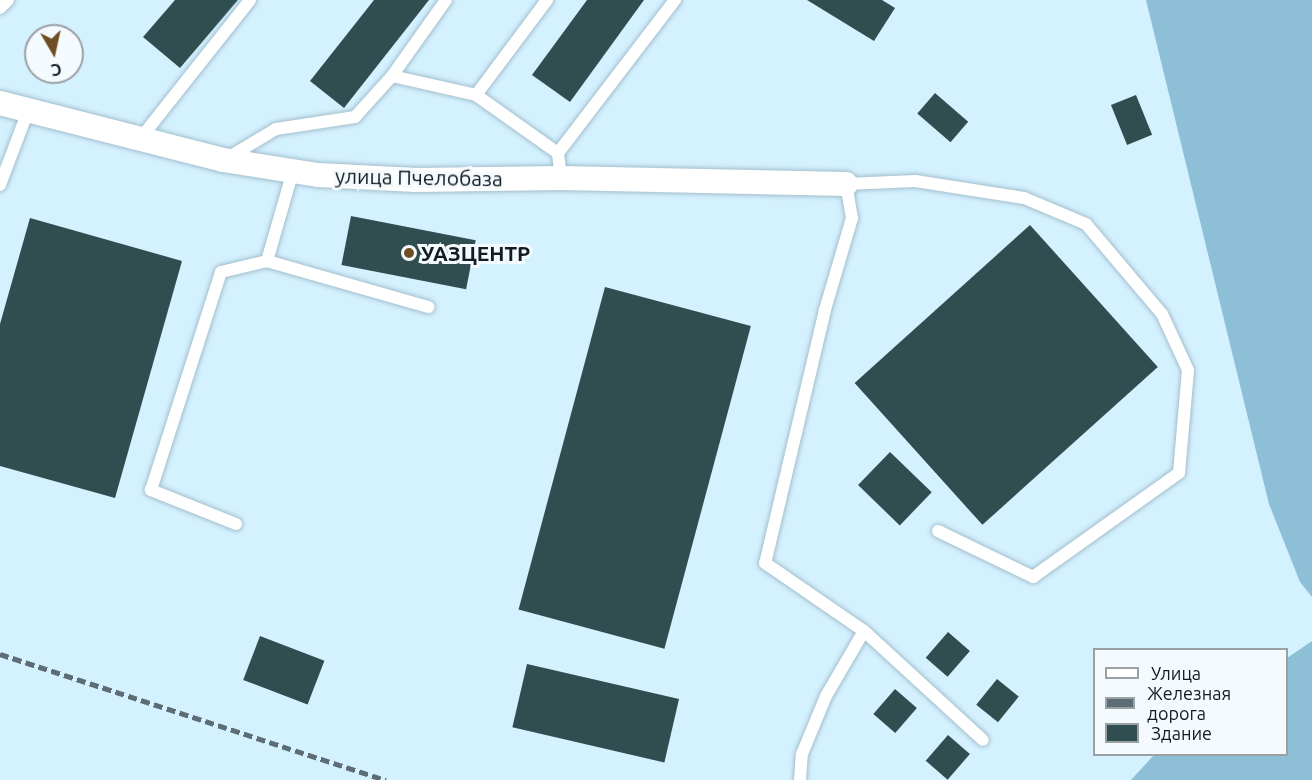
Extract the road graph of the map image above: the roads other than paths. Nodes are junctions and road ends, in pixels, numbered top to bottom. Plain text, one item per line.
1 (8, 0) edge
2 (250, 0) edge
3 (446, 0) edge
4 (547, 0) edge
5 (675, 0) edge
6 (0, 8) edge
7 (392, 76) junction
8 (476, 96) junction
9 (0, 103) edge
10 (28, 111) junction
11 (140, 139) junction
12 (558, 153) junction
13 (223, 160) junction
14 (293, 171) junction
15 (561, 178) junction
16 (846, 184) junction
17 (0, 185) edge
18 (267, 261) junction
19 (429, 307) dead end
20 (236, 524) dead end
21 (938, 531) dead end
22 (864, 631) junction
23 (983, 740) dead end
24 (800, 780) edge

1 - 6 lane
2 - 11 lane
3 - 7 lane
4 - 8 lane
5 - 12 lane
7 - 8 lane
7 - 13 lane
8 - 12 lane
9 - 10 street, улица Пчелобаза
10 - 11 street, улица Пчелобаза
10 - 17 lane
11 - 13 street, улица Пчелобаза
12 - 15 lane
13 - 14 street, улица Пчелобаза
14 - 15 street, улица Пчелобаза
14 - 18 lane
15 - 16 street, улица Пчелобаза
16 - 21 lane
16 - 22 lane
18 - 19 lane
18 - 20 lane
22 - 23 lane
22 - 24 lane

